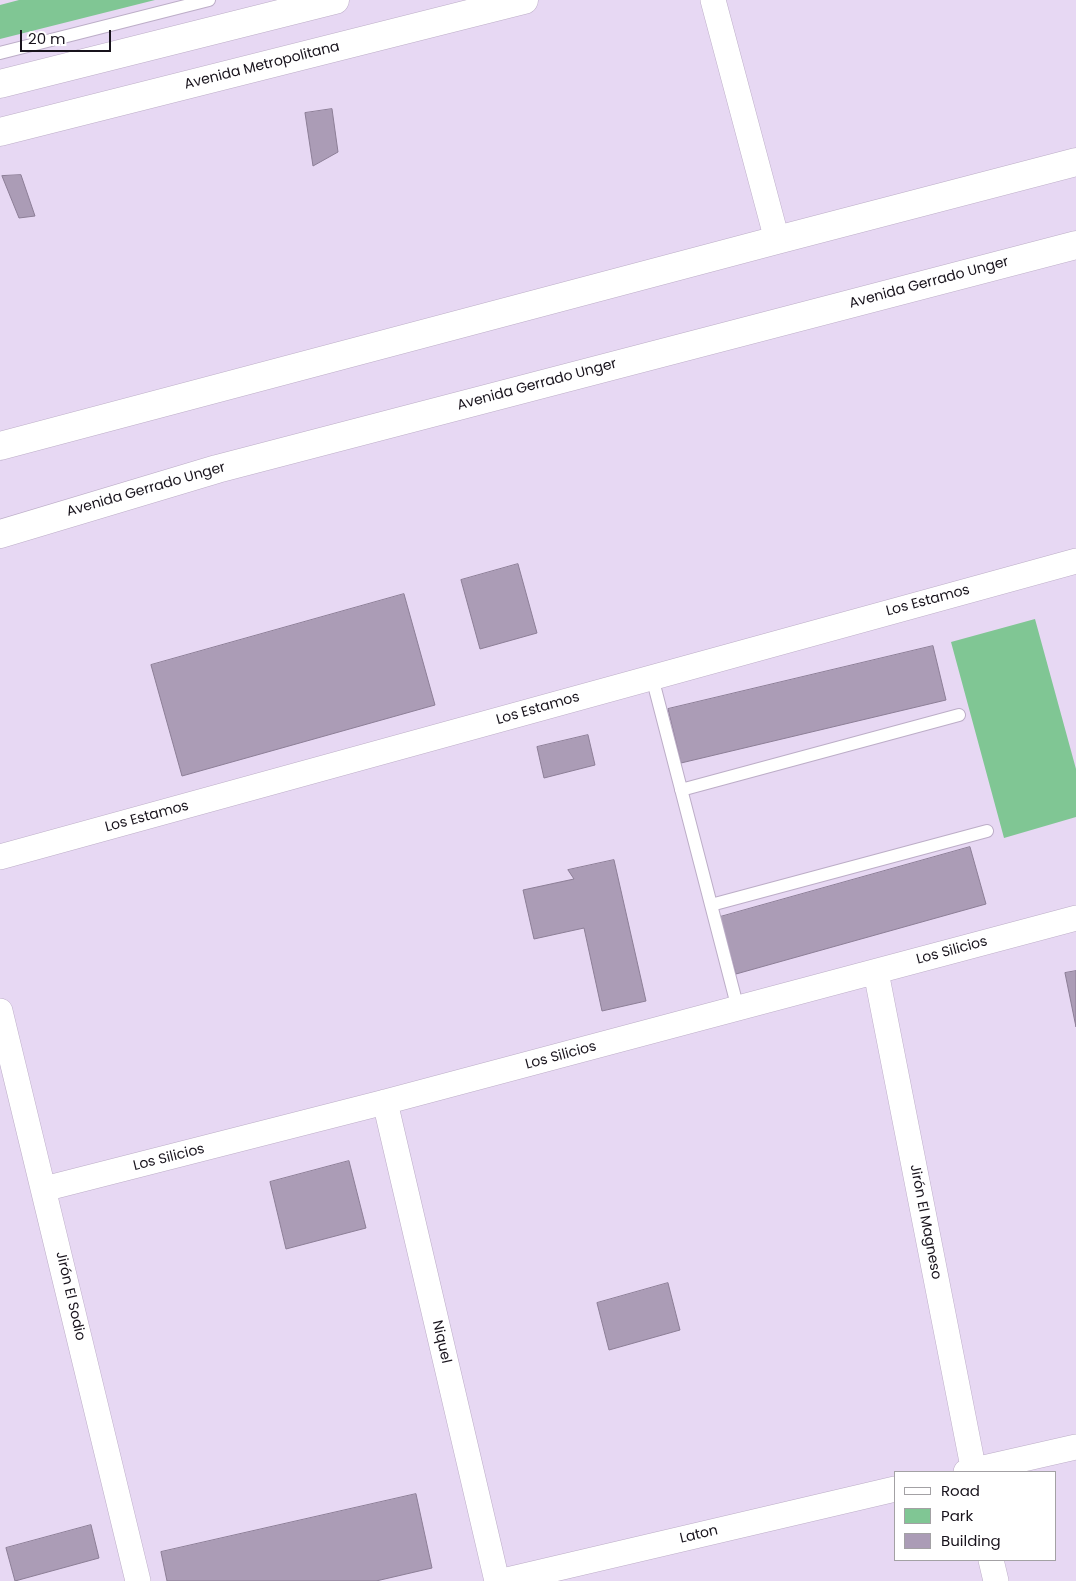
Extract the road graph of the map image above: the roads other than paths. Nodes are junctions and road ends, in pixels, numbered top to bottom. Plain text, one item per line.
1 (209, 0) edge
2 (335, 0) edge
3 (524, 0) edge
4 (713, 0) edge
5 (0, 53) edge
6 (0, 84) edge
7 (0, 132) edge
8 (1076, 162) edge
9 (777, 240) junction
10 (1076, 245) edge
11 (0, 446) edge
12 (0, 534) edge
13 (1076, 561) edge
14 (652, 677) junction
15 (959, 715) dead end
16 (681, 790) junction
17 (987, 831) dead end
18 (0, 857) edge
19 (711, 905) junction
20 (1076, 918) edge
21 (876, 972) junction
22 (738, 1008) junction
23 (0, 1011) edge
24 (385, 1102) junction
25 (44, 1190) junction
26 (1076, 1447) edge
27 (971, 1471) edge
28 (975, 1471) edge
29 (894, 1489) edge
30 (991, 1561) edge
31 (138, 1581) edge
32 (497, 1581) edge
33 (503, 1581) edge
34 (996, 1581) edge

1 - 5 lane
2 - 6 main road
3 - 7 main road, Avenida Metropolitana
4 - 9 street
8 - 9 main road
9 - 11 main road
10 - 12 main road, Avenida Gerrado Unger
13 - 14 street, Los Estamos
14 - 16 lane
14 - 18 street, Los Estamos
15 - 16 lane
16 - 19 lane
17 - 19 lane
19 - 22 lane
20 - 21 street, Los Silicios
21 - 22 street, Los Silicios
21 - 27 street, Jirón El Magneso
22 - 24 street, Los Silicios
23 - 25 street, Jirón El Sodio
24 - 25 street, Los Silicios
24 - 32 street, Niquel
25 - 31 street, Jirón El Sodio
26 - 28 street
29 - 33 street, Laton
30 - 34 street

